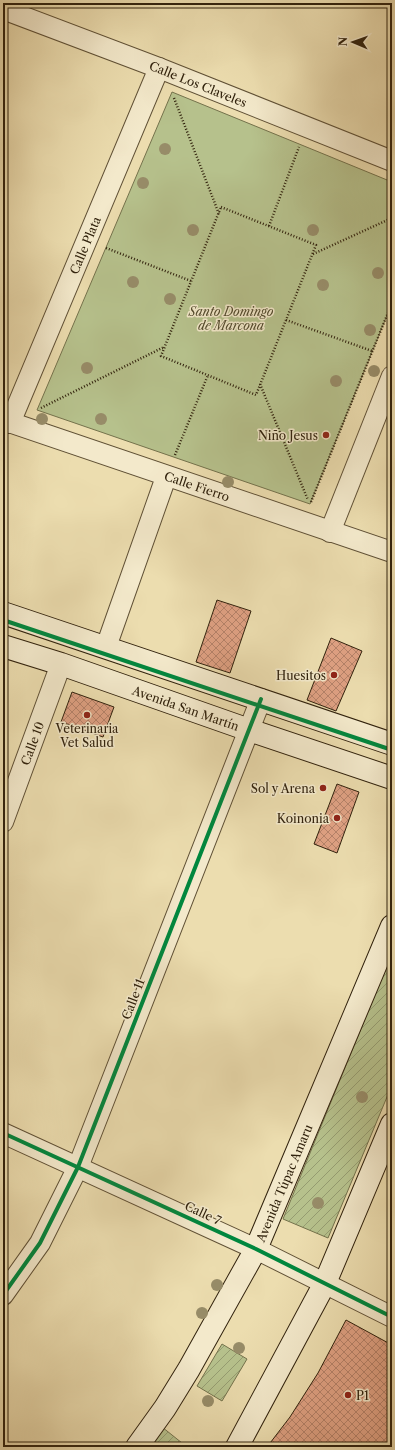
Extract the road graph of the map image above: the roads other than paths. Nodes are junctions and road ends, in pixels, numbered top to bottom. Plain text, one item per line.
1 (3, 9) edge
2 (159, 68) junction
3 (392, 161) edge
4 (392, 376) edge
5 (7, 422) edge
6 (166, 476) junction
7 (330, 532) junction
8 (392, 552) edge
9 (3, 613) edge
10 (3, 646) edge
11 (106, 647) junction
12 (61, 664) junction
13 (261, 699) junction
14 (248, 730) junction
15 (392, 744) edge
16 (392, 778) edge
17 (3, 822) edge
18 (392, 926) edge
19 (392, 1124) edge
20 (3, 1133) edge
21 (78, 1166) junction
22 (256, 1249) junction
23 (325, 1283) junction
24 (3, 1295) edge
25 (392, 1317) edge
26 (137, 1447) edge
27 (236, 1447) edge

1 - 2 street, Calle Los Claveles
2 - 3 street, Calle Los Claveles
2 - 5 street, Calle Plata
4 - 7 street
5 - 6 street, Calle Fierro
6 - 7 street, Calle Fierro
6 - 11 street
7 - 8 street, Calle Fierro
9 - 11 main road
10 - 12 main road, Avenida San Martín
11 - 13 main road
12 - 14 main road, Avenida San Martín
12 - 17 street, Calle 10
13 - 14 street, Calle 11
13 - 15 main road
14 - 16 main road, Avenida San Martín
14 - 21 street, Calle 11
18 - 22 main road, Avenida Túpac Amaru
19 - 23 main road
20 - 21 street, Calle 7
21 - 22 street, Calle 7
21 - 24 street, Calle 11
22 - 23 street, Calle 7
22 - 26 main road, Avenida Túpac Amaru
23 - 25 street, Calle 7
23 - 27 main road

